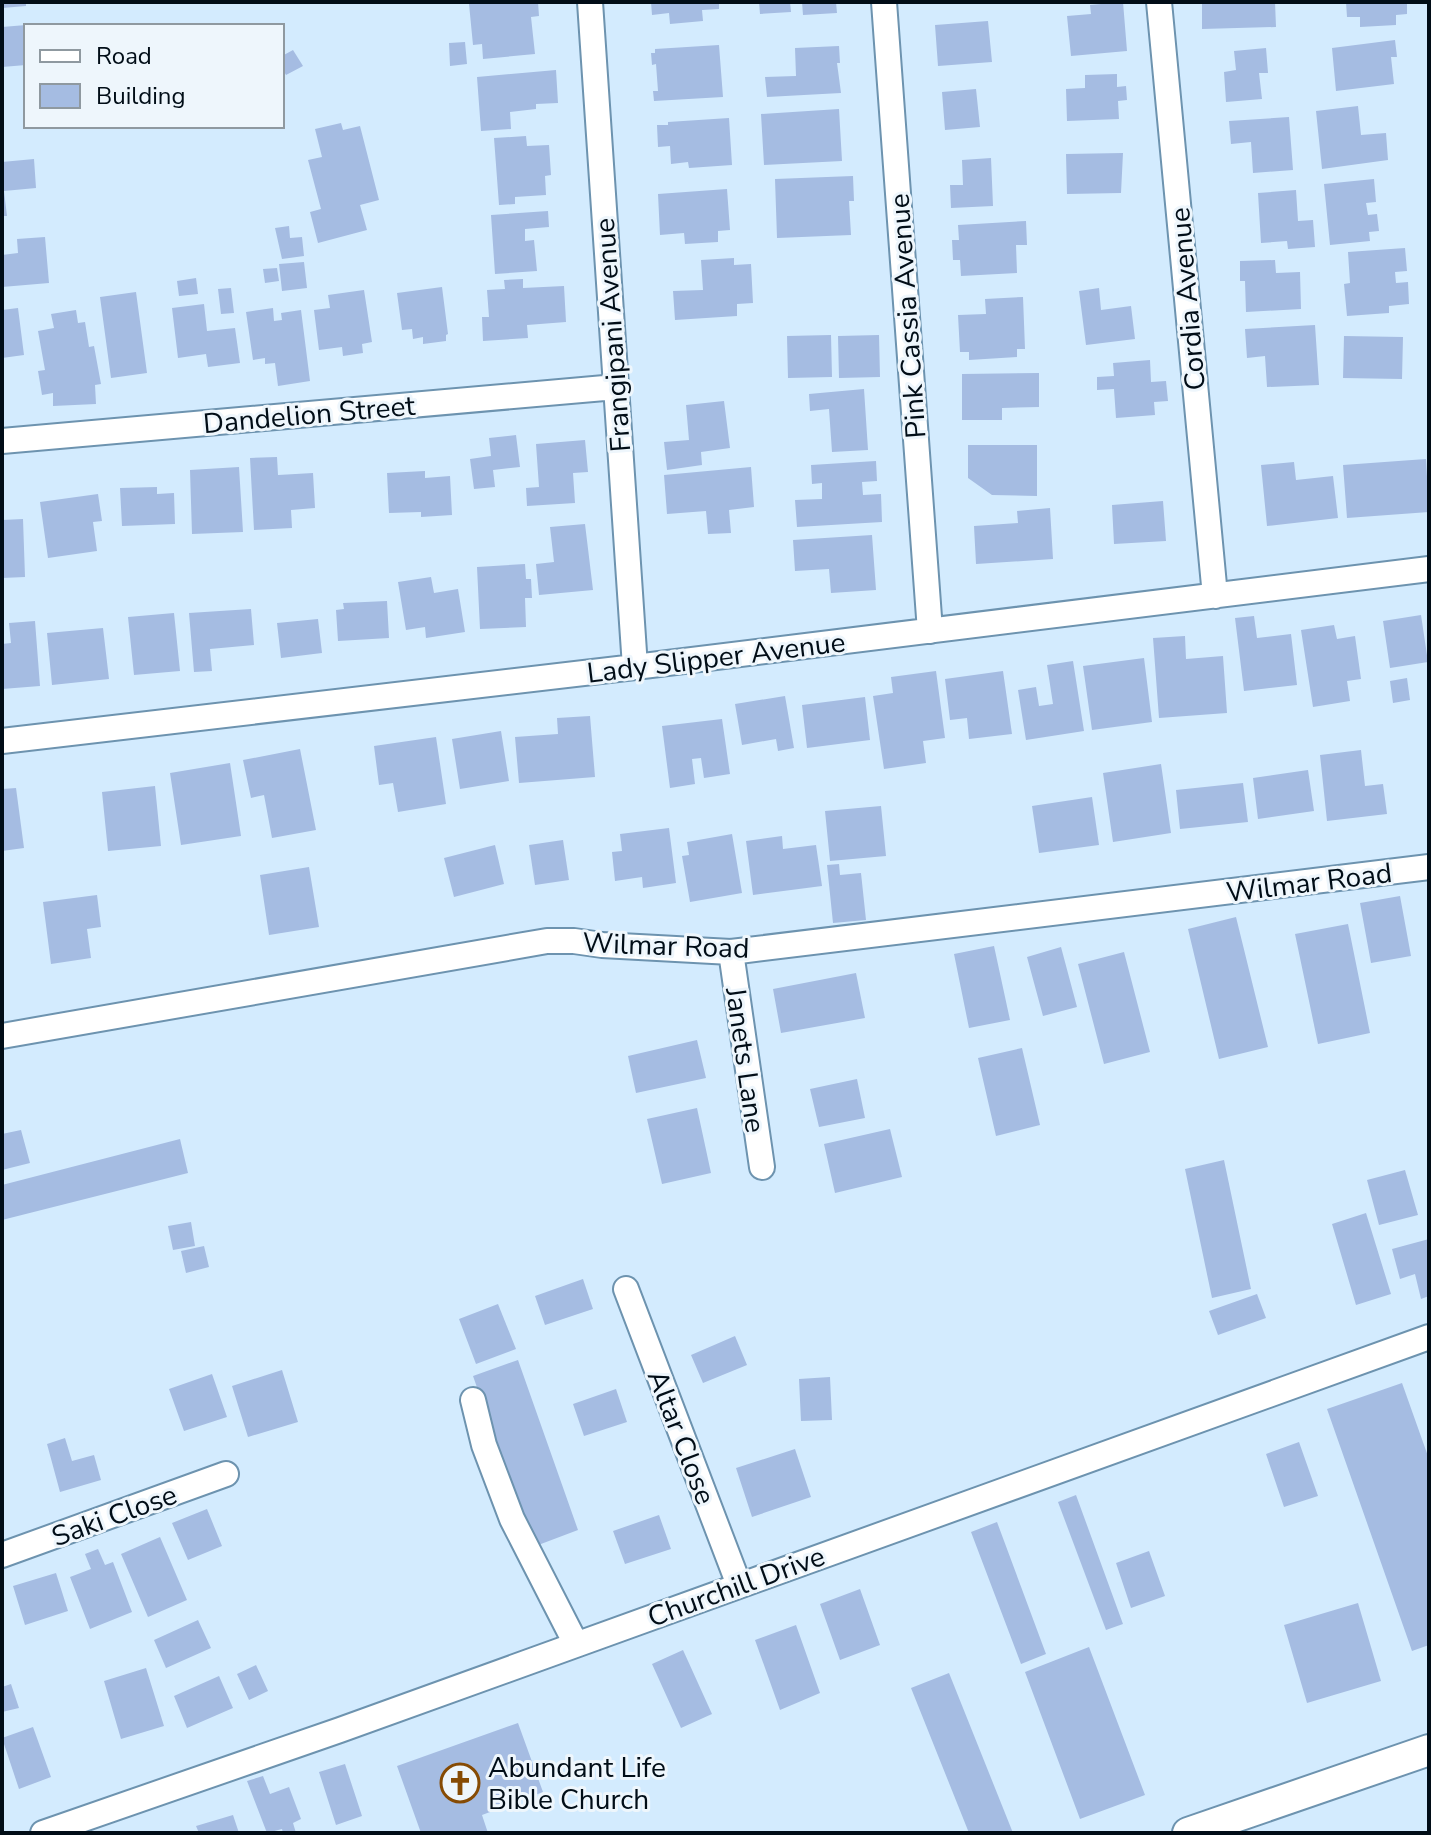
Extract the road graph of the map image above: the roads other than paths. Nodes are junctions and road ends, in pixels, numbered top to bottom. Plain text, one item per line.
1 (590, 2) edge
2 (884, 2) edge
3 (1159, 2) edge
4 (616, 387) junction
5 (2, 441) edge
6 (1429, 569) edge
7 (1215, 596) junction
8 (930, 631) junction
9 (635, 667) junction
10 (2, 741) edge
11 (1429, 867) edge
12 (731, 952) junction
13 (2, 1036) edge
14 (762, 1167) dead end
15 (626, 1289) dead end
16 (1429, 1337) edge
17 (473, 1400) dead end
18 (226, 1474) dead end
19 (2, 1555) edge
20 (739, 1585) junction
21 (576, 1644) junction
22 (1429, 1750) edge
23 (43, 1833) edge
24 (1188, 1833) edge

1 - 4 street, Frangipani Avenue
2 - 8 street, Pink Cassia Avenue
3 - 7 street, Cordia Avenue
4 - 5 street, Dandelion Street
4 - 9 street, Frangipani Avenue
6 - 7 street, Lady Slipper Avenue
7 - 8 street, Lady Slipper Avenue
8 - 9 street, Lady Slipper Avenue
9 - 10 street, Lady Slipper Avenue
11 - 12 street, Wilmar Road
12 - 13 street, Wilmar Road
12 - 14 street, Janets Lane
15 - 20 street, Altar Close
16 - 20 street, Churchill Drive
17 - 21 street
18 - 19 street, Saki Close
20 - 21 street, Churchill Drive
21 - 23 street, Churchill Drive
22 - 24 street

